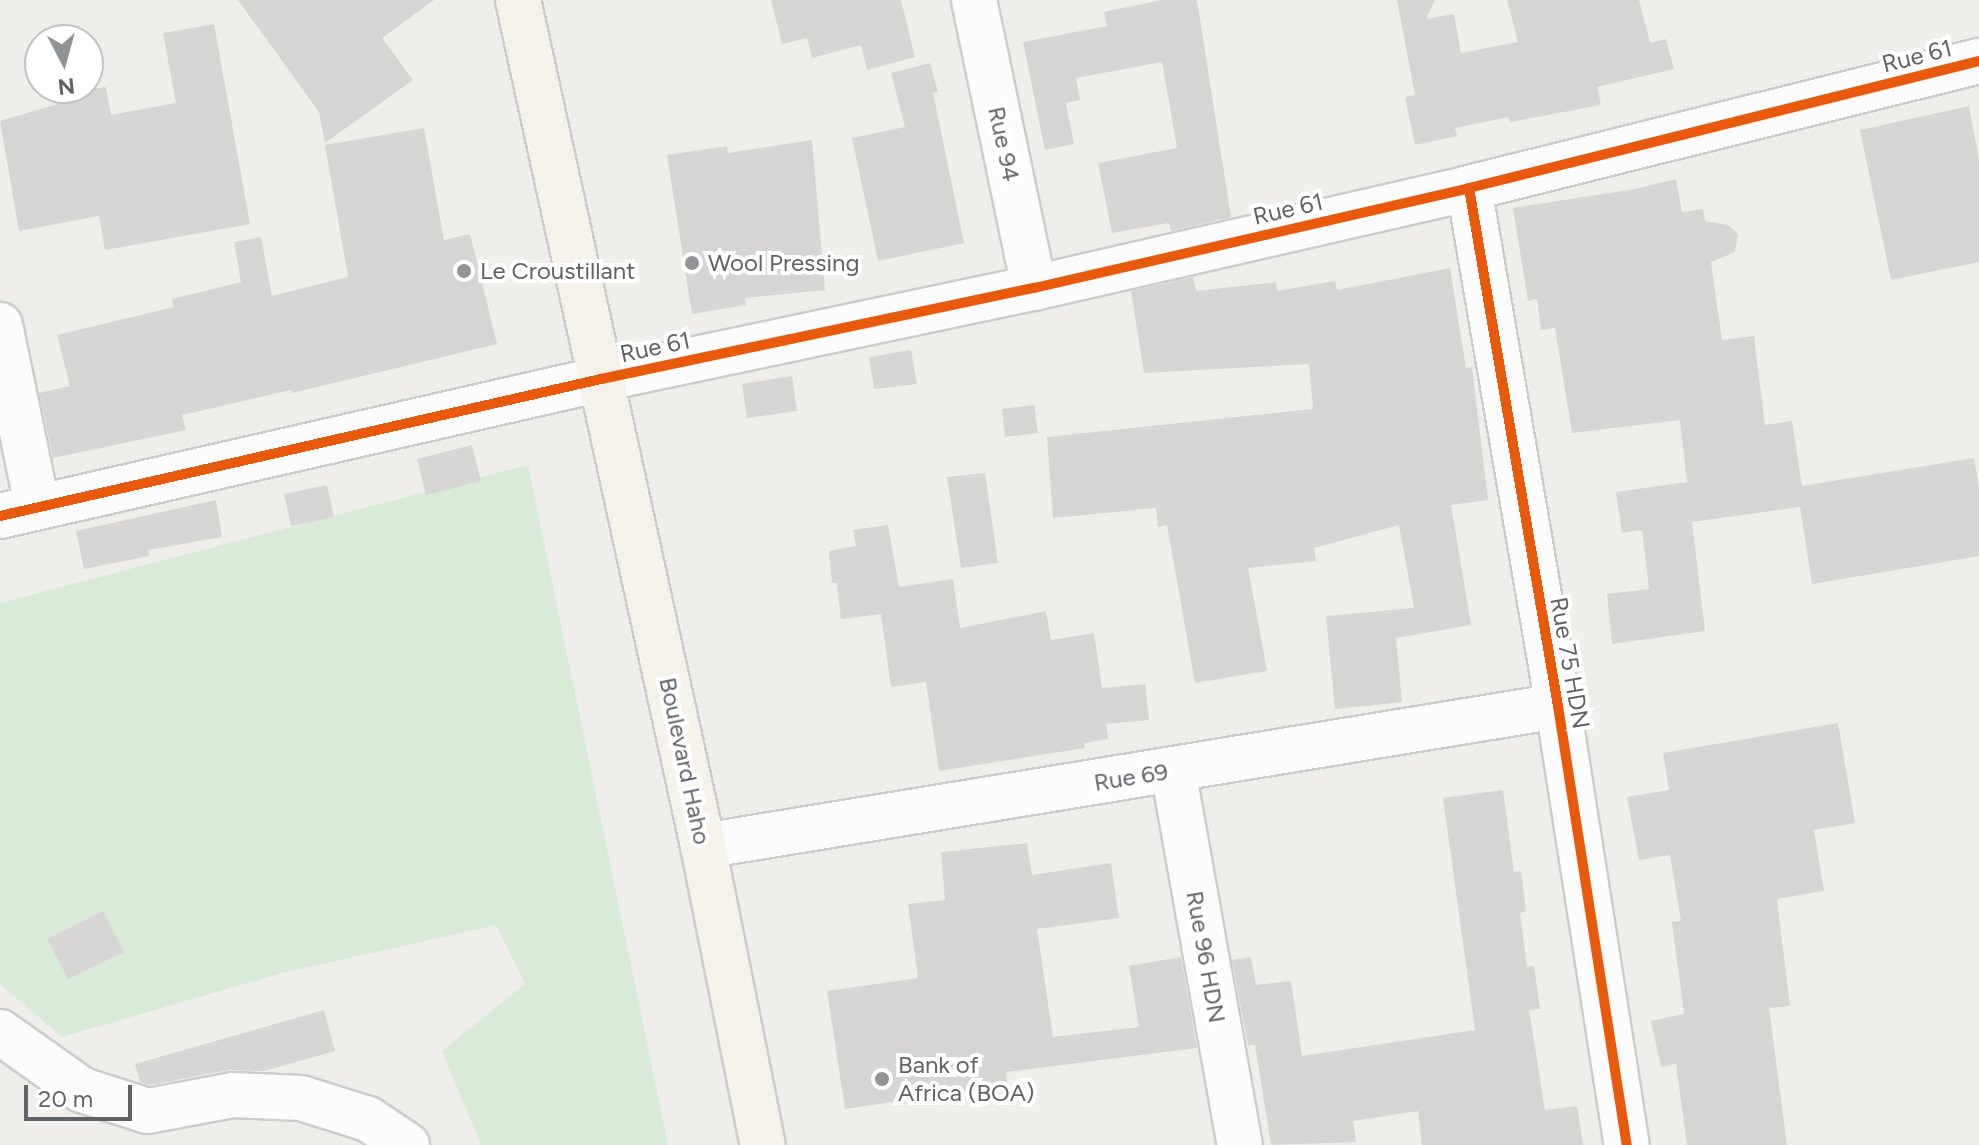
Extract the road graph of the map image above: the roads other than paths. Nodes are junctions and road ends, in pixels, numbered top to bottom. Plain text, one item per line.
1 (518, 0) edge
2 (974, 0) edge
3 (1979, 61) edge
4 (1469, 188) junction
5 (1034, 288) junction
6 (0, 325) edge
7 (601, 379) junction
8 (18, 511) edge
9 (1558, 706) junction
10 (1173, 770) junction
11 (703, 846) junction
12 (0, 1032) edge
13 (407, 1145) edge
14 (763, 1145) edge
15 (1240, 1145) edge
16 (1627, 1145) edge

1 - 7 main road, Boulevard Haho
2 - 5 street, Rue 94
3 - 4 street, Rue 61
4 - 5 street, Rue 61
4 - 9 street, Rue 75 HDN
5 - 7 street, Rue 61
6 - 8 street
7 - 8 street, Rue 61
7 - 11 main road, Boulevard Haho
9 - 10 street, Rue 69
9 - 16 street, Rue 75 HDN
10 - 11 street, Rue 69
10 - 15 street, Rue 96 HDN
11 - 14 main road, Boulevard Haho
12 - 13 street

